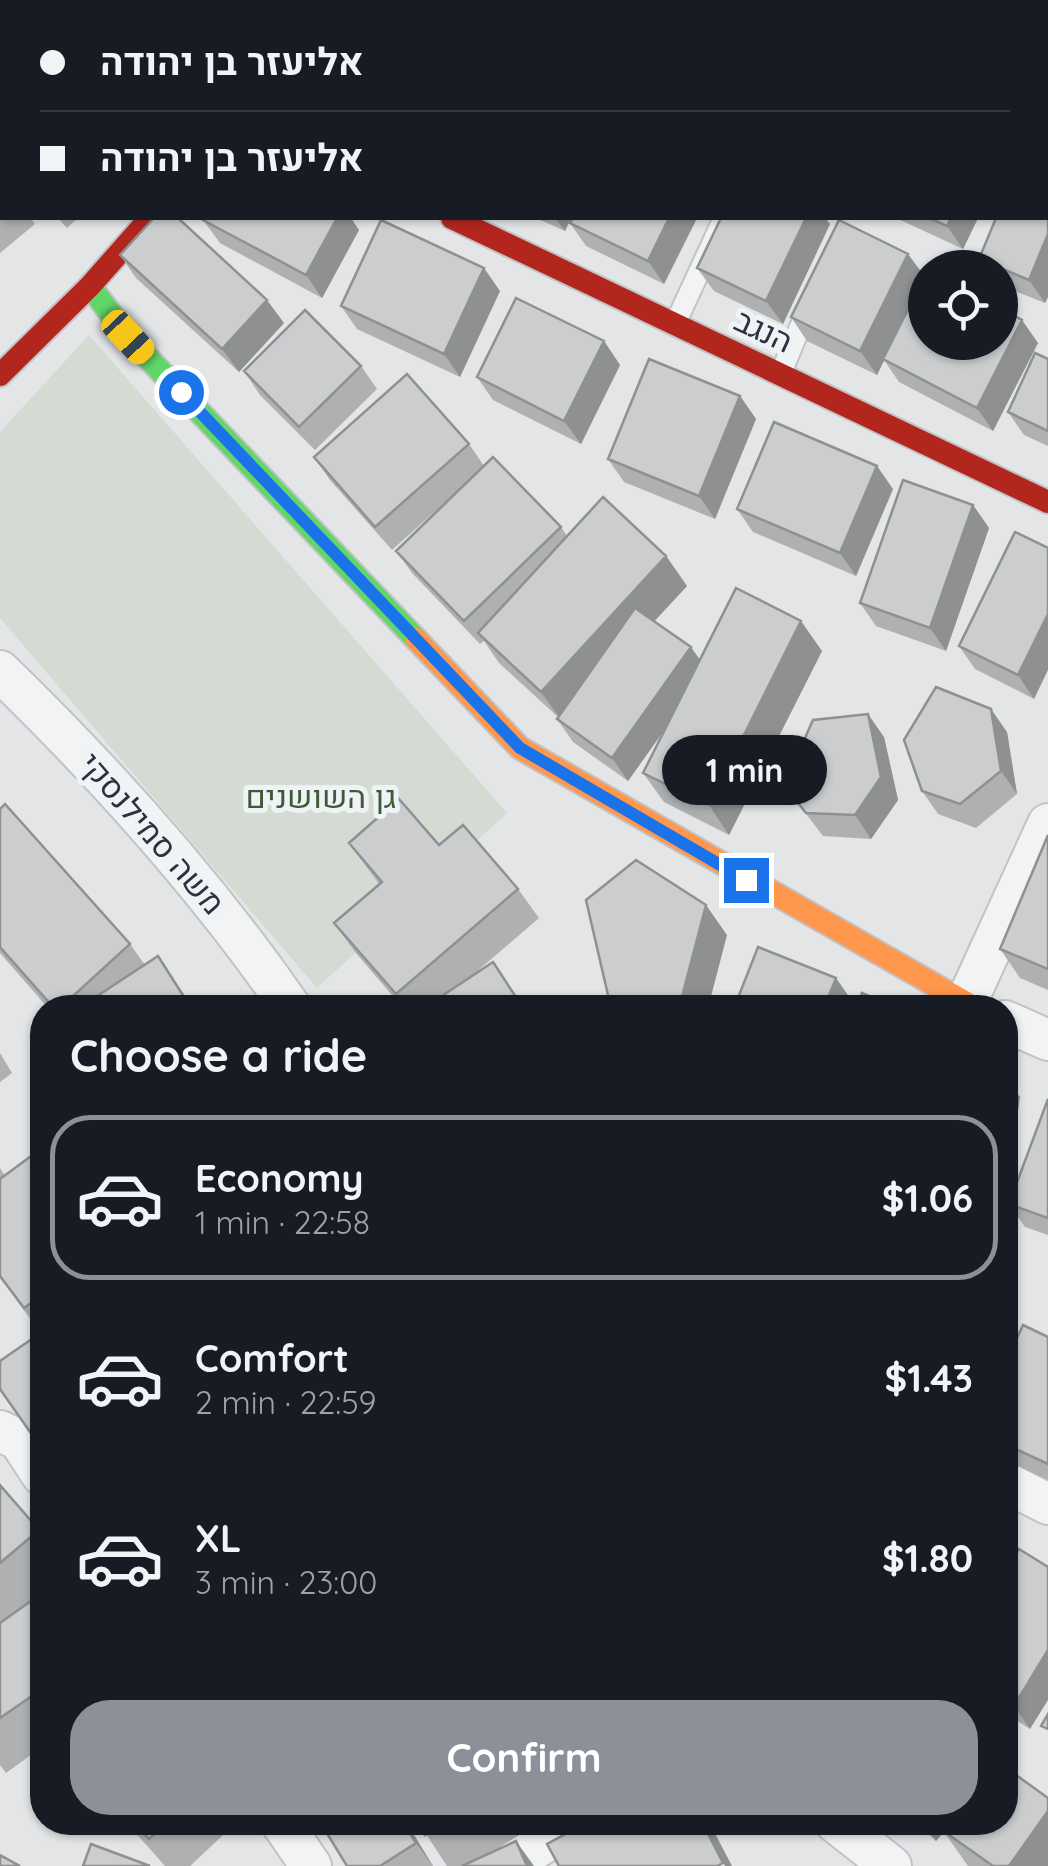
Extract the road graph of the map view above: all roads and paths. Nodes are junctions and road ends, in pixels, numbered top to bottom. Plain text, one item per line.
1 (148, 220) edge
2 (456, 220) edge
3 (723, 220) edge
4 (90, 286) junction
5 (815, 291) edge
6 (676, 324) junction
7 (780, 374) junction
8 (0, 375) edge
9 (1048, 502) edge
10 (0, 672) edge
11 (1048, 824) edge
12 (282, 995) edge
13 (952, 995) edge
14 (974, 995) edge
15 (1018, 1027) edge
16 (1048, 1040) edge
17 (0, 1431) edge
18 (30, 1458) edge
19 (1018, 1489) edge
20 (1048, 1504) edge
21 (290, 1835) edge
22 (556, 1835) edge
23 (852, 1835) edge
24 (311, 1866) edge
25 (508, 1866) edge
26 (891, 1866) edge

1 - 4 street
2 - 6 street, הנגב
3 - 6 lane
4 - 8 street
4 - 13 street
5 - 7 lane
6 - 7 street, הנגב
7 - 9 street, הנגב
10 - 12 street, משה סמילנסקי
11 - 14 street
15 - 16 street
17 - 18 street
19 - 20 street
21 - 24 street
22 - 25 street
23 - 26 street

